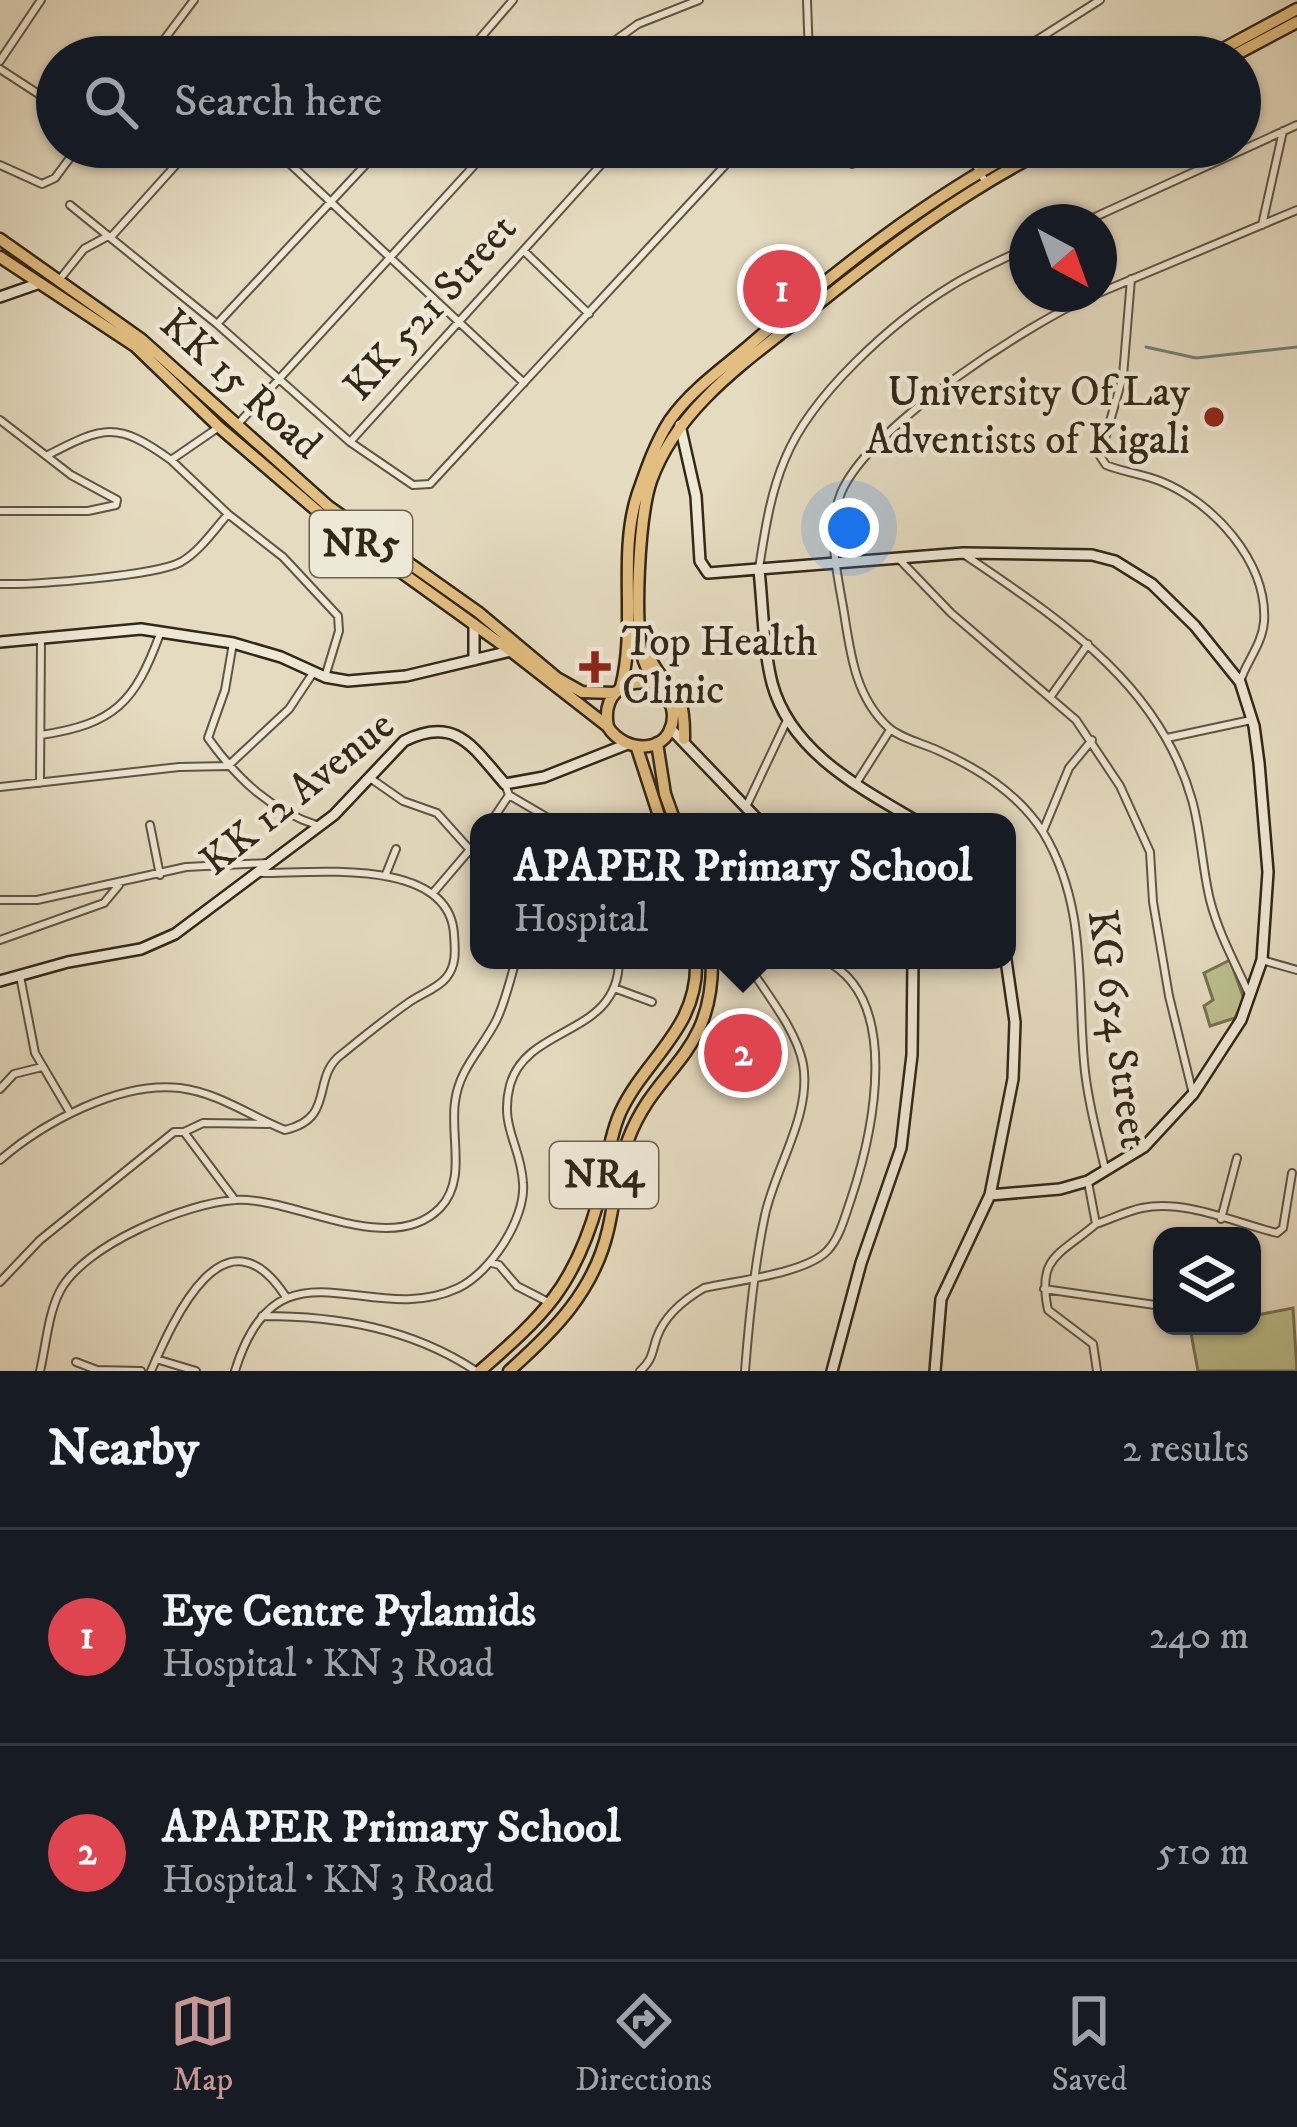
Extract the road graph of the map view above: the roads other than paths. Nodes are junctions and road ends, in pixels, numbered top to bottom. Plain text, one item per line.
1 (41, 0) edge
2 (194, 0) edge
3 (513, 0) edge
4 (698, 0) edge
5 (806, 0) edge
6 (1100, 0) edge
7 (1297, 9) edge
8 (1297, 22) edge
9 (167, 36) edge
10 (482, 36) edge
11 (621, 36) edge
12 (807, 36) edge
13 (1043, 36) edge
14 (1247, 36) edge
15 (1261, 41) edge
16 (0, 65) edge
17 (36, 91) edge
18 (1297, 125) edge
19 (1283, 131) junction
20 (1261, 141) edge
21 (0, 165) edge
22 (62, 168) edge
23 (173, 168) edge
24 (295, 168) edge
25 (363, 168) edge
26 (471, 168) edge
27 (597, 168) edge
28 (723, 168) edge
29 (977, 168) edge
30 (994, 168) edge
31 (1001, 168) edge
32 (1202, 168) edge
33 (982, 176) junction
34 (331, 202) junction
35 (70, 205) dead end
36 (1117, 207) edge
37 (1297, 210) edge
38 (1262, 225) junction
39 (109, 237) junction
40 (0, 239) edge
41 (524, 251) junction
42 (389, 255) junction
43 (1009, 256) edge
44 (0, 257) edge
45 (60, 279) junction
46 (1131, 279) junction
47 (41, 283) junction
48 (1117, 285) edge
49 (0, 297) edge
50 (1060, 312) edge
51 (589, 314) junction
52 (457, 322) junction
53 (217, 324) junction
54 (280, 382) junction
55 (524, 383) junction
56 (0, 420) edge
57 (676, 421) junction
58 (237, 425) junction
59 (219, 427) junction
60 (669, 441) junction
61 (350, 442) junction
62 (688, 454) junction
63 (48, 455) junction
64 (170, 460) junction
65 (0, 511) edge
66 (228, 514) junction
67 (962, 553) junction
68 (900, 560) junction
69 (837, 564) junction
70 (759, 570) junction
71 (0, 584) edge
72 (474, 624) junction
73 (636, 631) junction
74 (160, 634) junction
75 (40, 639) junction
76 (0, 642) edge
77 (233, 643) junction
78 (1088, 644) junction
79 (512, 650) junction
80 (1255, 651) junction
81 (474, 660) junction
82 (1233, 670) junction
83 (320, 675) junction
84 (1240, 682) junction
85 (652, 684) junction
86 (618, 690) junction
87 (1051, 696) junction
88 (788, 718) junction
89 (1250, 719) junction
90 (608, 728) junction
91 (890, 730) junction
92 (41, 735) junction
93 (664, 737) junction
94 (1167, 738) junction
95 (684, 739) junction
96 (1092, 740) junction
97 (631, 747) junction
98 (698, 757) junction
99 (228, 766) junction
100 (370, 778) junction
101 (40, 783) junction
102 (855, 785) junction
103 (0, 788) edge
104 (507, 789) junction
105 (659, 795) junction
106 (746, 807) junction
107 (495, 813) edge
108 (542, 813) edge
109 (661, 813) edge
110 (670, 813) edge
111 (752, 813) edge
112 (903, 813) edge
113 (150, 825) dead end
114 (319, 826) junction
115 (1042, 831) junction
116 (396, 849) dead end
117 (470, 849) edge
118 (468, 851) junction
119 (267, 863) junction
120 (258, 873) junction
121 (386, 874) junction
122 (160, 875) junction
123 (119, 884) junction
124 (433, 893) junction
125 (0, 900) edge
126 (0, 940) edge
127 (1262, 960) junction
128 (513, 969) edge
129 (617, 969) edge
130 (695, 969) edge
131 (711, 969) edge
132 (751, 969) edge
133 (837, 969) edge
134 (913, 969) edge
135 (1007, 969) edge
136 (1297, 970) edge
137 (20, 976) junction
138 (0, 981) edge
139 (614, 988) junction
140 (1250, 997) junction
141 (652, 1002) dead end
142 (42, 1066) junction
143 (0, 1089) edge
144 (1193, 1094) junction
145 (70, 1112) junction
146 (271, 1124) junction
147 (184, 1132) junction
148 (1237, 1158) dead end
149 (0, 1160) edge
150 (1106, 1172) junction
151 (1292, 1174) dead end
152 (1088, 1181) junction
153 (990, 1195) junction
154 (235, 1200) junction
155 (1284, 1213) junction
156 (1297, 1215) edge
157 (1221, 1220) junction
158 (1096, 1224) junction
159 (492, 1263) junction
160 (754, 1276) junction
161 (0, 1282) edge
162 (1043, 1289) junction
163 (286, 1298) junction
164 (551, 1304) junction
165 (1153, 1305) edge
166 (259, 1316) junction
167 (156, 1359) junction
168 (76, 1362) dead end
169 (647, 1368) edge
170 (40, 1371) edge
171 (141, 1371) edge
172 (151, 1371) edge
173 (196, 1371) edge
174 (235, 1371) edge
175 (478, 1371) edge
176 (509, 1371) edge
177 (745, 1371) edge
178 (832, 1371) edge
179 (935, 1371) edge
180 (1097, 1371) edge

1 - 16 street
2 - 9 street
3 - 10 street
4 - 11 street
5 - 12 street
6 - 13 street
7 - 14 highway
8 - 15 highway
16 - 17 street
18 - 19 street
19 - 20 street
19 - 38 street
21 - 22 street
23 - 39 street
24 - 34 street
25 - 34 street
26 - 42 street
27 - 41 street, KK 521 Street
28 - 51 street
29 - 33 street
30 - 33 highway
31 - 33 highway
32 - 36 street
33 - 57 highway
34 - 42 street
34 - 53 street
35 - 39 street, KK 521 Street
37 - 38 street
38 - 46 street
39 - 45 street
39 - 53 street, KK 521 Street
40 - 45 highway, KK 15 Road / NR5
41 - 51 street
41 - 52 street, KK 521 Street
42 - 52 street
42 - 54 street
43 - 70 street
44 - 47 highway, KK 15 Road / NR5
45 - 47 street
45 - 58 highway, KK 15 Road / NR5
46 - 48 street
46 - 80 street
47 - 49 street
47 - 59 highway, KK 15 Road / NR5
50 - 69 street
51 - 55 street
52 - 55 street
52 - 61 street, KK 521 Street
53 - 54 street, KK 521 Street
54 - 58 street
54 - 61 street, KK 521 Street
55 - 61 street
56 - 63 street
57 - 60 highway
57 - 62 street
57 - 73 highway
58 - 86 highway, KK 15 Road / NR5
59 - 64 street
59 - 72 highway, KK 15 Road / NR5
60 - 62 street
60 - 73 highway
62 - 70 street
63 - 64 street
63 - 65 street
64 - 66 street
66 - 71 street
66 - 83 street
67 - 68 street
67 - 78 street
67 - 82 street
68 - 69 street
68 - 87 street
69 - 70 street
69 - 91 street
70 - 88 street
72 - 79 highway, KK 15 Road / NR5
72 - 81 street
73 - 85 highway
73 - 86 highway
73 - 95 highway
74 - 75 street
74 - 77 street
74 - 92 street
75 - 76 street
75 - 92 street
77 - 83 street
77 - 99 street
78 - 87 street
78 - 94 street
79 - 81 street
79 - 90 highway, KK 15 Road / NR5
80 - 82 street
80 - 84 street
81 - 83 street
82 - 84 street
83 - 99 street
84 - 89 street
85 - 86 highway
85 - 93 highway
86 - 90 highway
87 - 96 street
88 - 102 street
88 - 106 street
89 - 94 street
89 - 127 street
90 - 97 highway
91 - 102 street
91 - 115 street, KG 654 Street
92 - 101 street
93 - 95 street
93 - 97 highway
93 - 98 street
93 - 105 highway
94 - 140 street
95 - 98 street
96 - 115 street
96 - 144 street
97 - 104 street
97 - 105 highway
98 - 106 street
99 - 101 street
99 - 114 street
100 - 104 street, KK 12 Avenue
100 - 114 street, KK 12 Avenue
100 - 118 street
101 - 103 street
102 - 112 street
104 - 107 street
104 - 108 street
105 - 109 highway
105 - 110 highway
106 - 111 street
113 - 122 street
114 - 119 street, KK 12 Avenue
115 - 150 street, KG 654 Street
116 - 121 street
117 - 118 street
118 - 124 street
119 - 120 street, KK 12 Avenue
119 - 122 street
120 - 121 street
120 - 137 street, KK 12 Avenue
121 - 124 street
122 - 123 street
123 - 125 street
123 - 126 street
124 - 146 street
127 - 136 street
127 - 140 street
128 - 154 street
129 - 139 street
130 - 164 highway, NR4
131 - 176 highway, NR4
132 - 160 street
133 - 160 street
134 - 178 street
135 - 153 street
137 - 138 street, KK 12 Avenue
137 - 142 street
139 - 141 street
139 - 159 street
140 - 144 street
142 - 143 street
142 - 145 street
144 - 150 street
145 - 146 street
145 - 149 street
146 - 147 street
147 - 154 street
147 - 161 street
148 - 157 street
150 - 152 street
151 - 155 street
152 - 153 street
152 - 158 street
153 - 179 street
154 - 170 street
155 - 156 street
155 - 157 street
157 - 158 street
158 - 162 street
159 - 163 street
159 - 164 street
160 - 169 street
160 - 177 street
162 - 165 street
162 - 180 street
163 - 166 street
163 - 167 street
164 - 175 highway, NR4
166 - 174 street
166 - 175 street
167 - 172 street
167 - 173 street
168 - 171 street

